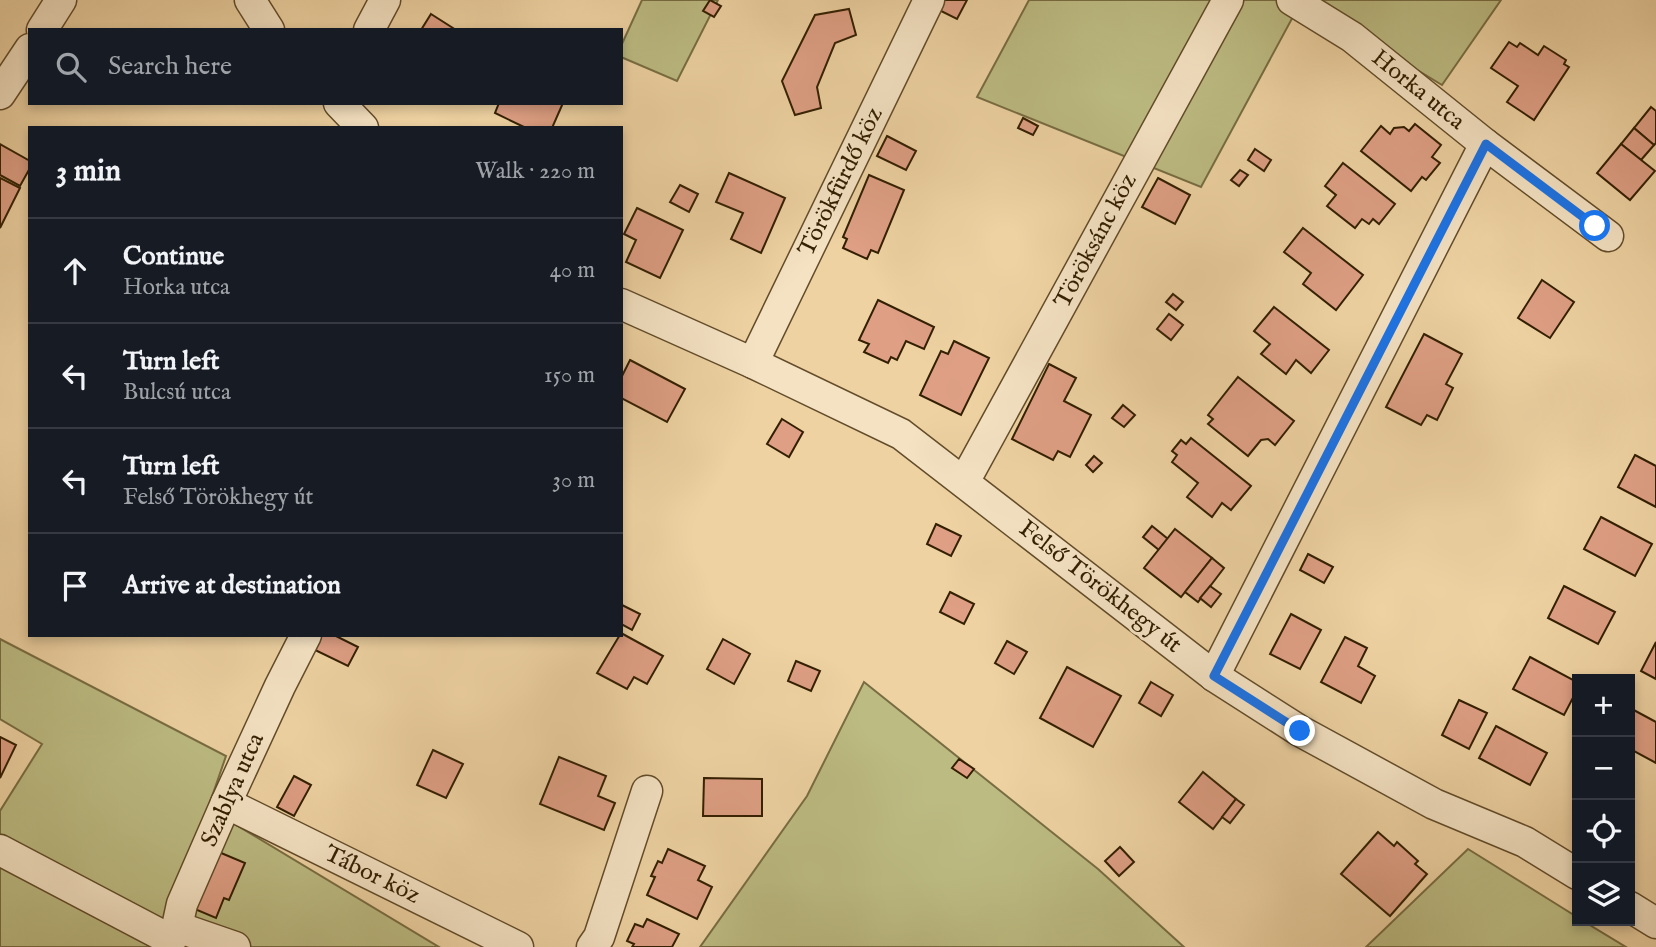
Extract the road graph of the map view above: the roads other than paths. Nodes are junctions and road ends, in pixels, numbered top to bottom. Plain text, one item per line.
1 (61, 0) edge
2 (250, 0) edge
3 (385, 0) edge
4 (929, 0) edge
5 (1228, 0) edge
6 (1292, 0) edge
7 (43, 28) edge
8 (268, 28) edge
9 (370, 28) edge
10 (28, 52) edge
11 (0, 94) edge
12 (341, 105) edge
13 (361, 126) edge
14 (1486, 144) junction
15 (1608, 236) dead end
16 (623, 305) edge
17 (753, 363) junction
18 (964, 482) junction
19 (305, 637) edge
20 (1214, 676) junction
21 (646, 791) dead end
22 (226, 803) junction
23 (0, 850) edge
24 (1572, 871) edge
25 (1635, 910) edge
26 (1656, 923) edge
27 (172, 938) edge
28 (235, 947) edge
29 (518, 947) edge
30 (592, 947) edge

1 - 7 street
2 - 8 street
3 - 9 street
4 - 17 street, Törökfürdő köz
5 - 18 street, Töröksánc köz
6 - 14 street, Horka utca
10 - 11 street
12 - 13 street
14 - 15 street, Horka utca
14 - 20 street
16 - 17 street, Felső Törökhegy út
17 - 18 street, Felső Törökhegy út
18 - 20 street, Felső Törökhegy út
19 - 22 street, Szablya utca
20 - 24 street, Felső Törökhegy út
21 - 30 street
22 - 27 street, Szablya utca
22 - 29 street, Tábor köz
23 - 27 street
25 - 26 street
27 - 28 street

